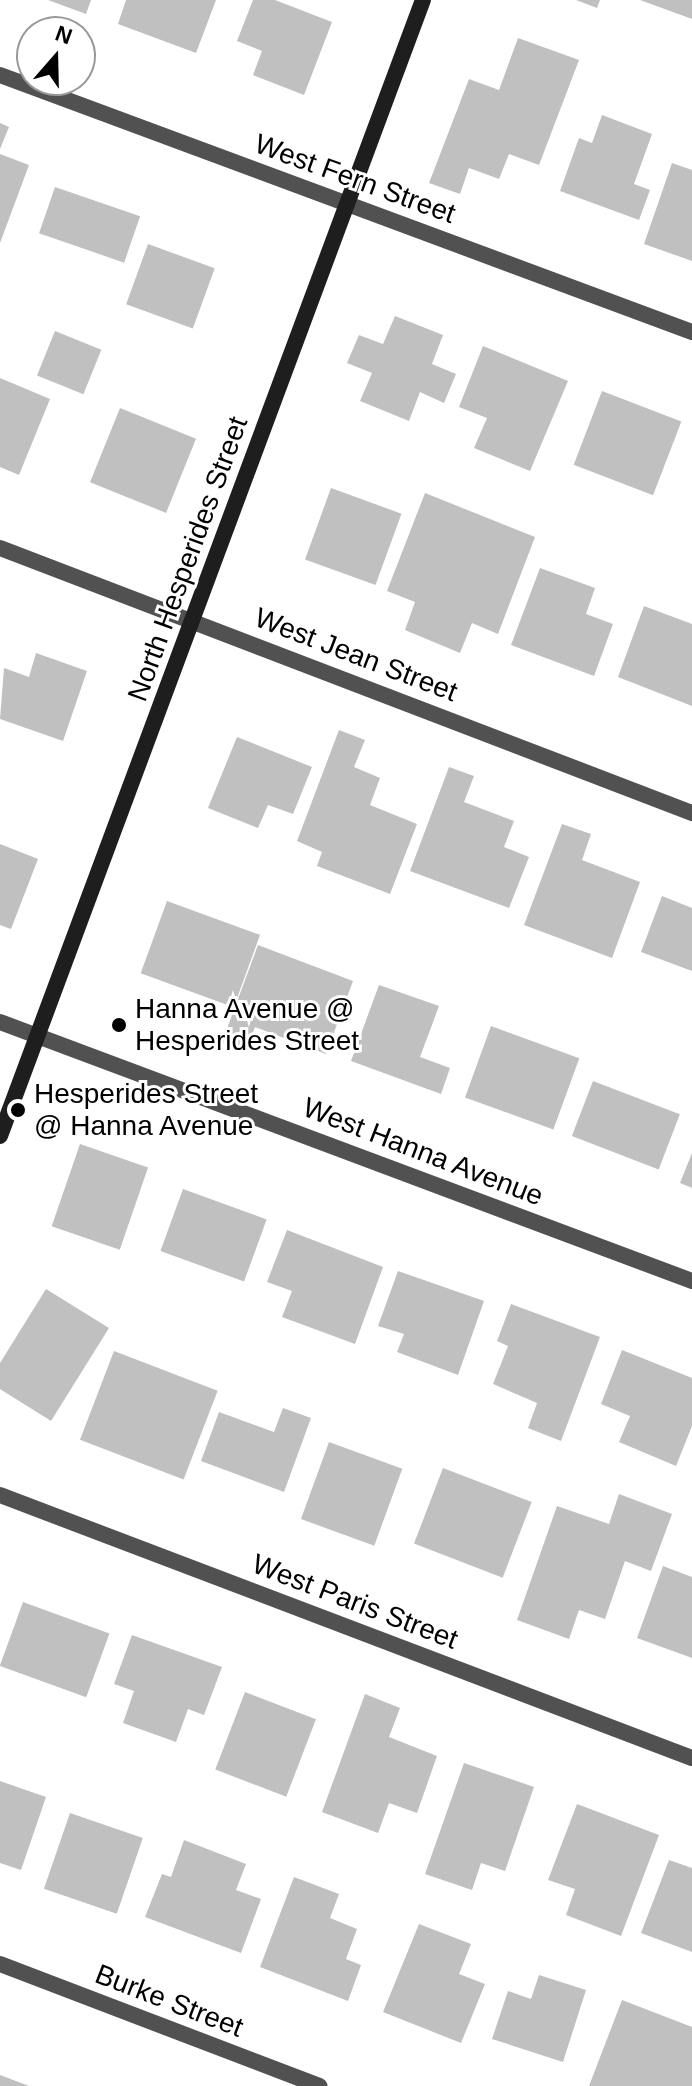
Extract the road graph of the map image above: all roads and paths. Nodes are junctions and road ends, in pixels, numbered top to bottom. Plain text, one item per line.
1 (423, 0) edge
2 (0, 75) edge
3 (346, 204) junction
4 (692, 332) edge
5 (0, 548) edge
6 (194, 620) junction
7 (692, 813) edge
8 (0, 1022) edge
9 (38, 1036) junction
10 (0, 1136) edge
11 (692, 1281) edge
12 (0, 1495) edge
13 (692, 1758) edge
14 (0, 1964) edge
15 (320, 2086) edge

1 - 3 street, North Hesperides Street
2 - 3 street, West Fern Street
3 - 4 street, West Fern Street
3 - 6 street, North Hesperides Street
5 - 6 street, West Jean Street
6 - 7 street, West Jean Street
6 - 9 street, North Hesperides Street
8 - 9 street, West Hanna Avenue
9 - 10 street, North Hesperides Street
9 - 11 street, West Hanna Avenue
12 - 13 street, West Paris Street
14 - 15 street, Burke Street

